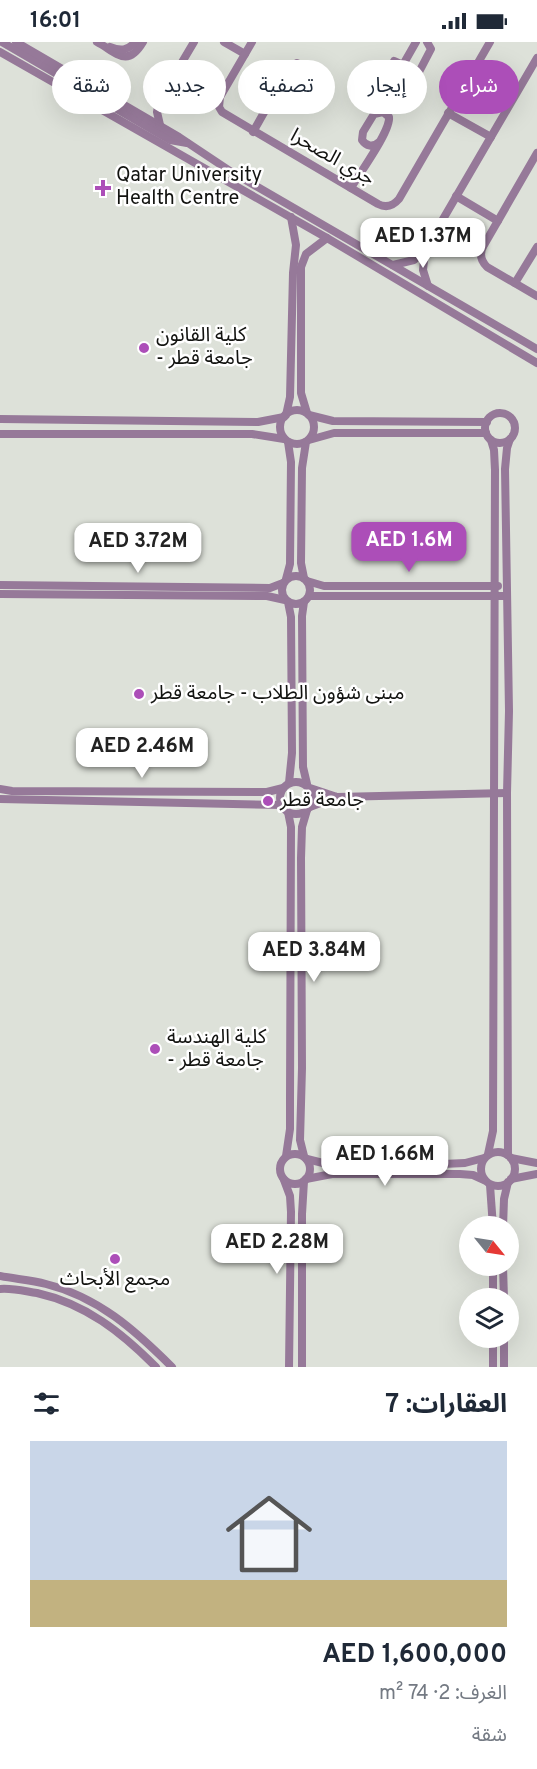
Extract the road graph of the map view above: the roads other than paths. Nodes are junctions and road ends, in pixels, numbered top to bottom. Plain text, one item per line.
1 (2, 42) edge
2 (16, 42) edge
3 (143, 42) edge
4 (194, 42) edge
5 (224, 42) edge
6 (252, 42) edge
7 (416, 42) edge
8 (427, 42) edge
9 (438, 42) edge
10 (490, 42) edge
11 (100, 43) edge
12 (134, 47) edge
13 (0, 52) edge
14 (245, 54) junction
15 (430, 54) junction
16 (537, 58) edge
17 (183, 60) edge
18 (406, 60) edge
19 (426, 60) edge
20 (479, 60) edge
21 (143, 111) edge
22 (139, 113) junction
23 (157, 114) edge
24 (263, 114) edge
25 (447, 114) edge
26 (450, 114) edge
27 (160, 125) junction
28 (253, 132) junction
29 (491, 137) junction
30 (379, 142) junction
31 (188, 143) junction
32 (365, 144) junction
33 (537, 153) edge
34 (368, 160) junction
35 (351, 188) junction
36 (456, 196) junction
37 (291, 217) junction
38 (498, 220) junction
39 (327, 238) junction
40 (537, 247) edge
41 (425, 250) junction
42 (391, 265) junction
43 (515, 284) junction
44 (428, 286) junction
45 (537, 296) edge
46 (296, 329) junction
47 (301, 349) junction
48 (537, 349) edge
49 (292, 350) junction
50 (537, 363) edge
51 (308, 414) junction
52 (285, 416) junction
53 (0, 420) edge
54 (487, 422) junction
55 (0, 434) edge
56 (489, 437) junction
57 (510, 439) junction
58 (286, 440) junction
59 (308, 441) junction
60 (306, 580) junction
61 (285, 581) junction
62 (0, 585) edge
63 (423, 586) junction
64 (495, 586) junction
65 (506, 586) junction
66 (63, 590) junction
67 (125, 591) junction
68 (364, 591) junction
69 (0, 594) edge
70 (423, 595) junction
71 (495, 596) junction
72 (506, 596) junction
73 (306, 599) junction
74 (286, 601) junction
75 (286, 786) junction
76 (308, 786) junction
77 (507, 793) junction
78 (1, 794) edge
79 (495, 794) junction
80 (337, 797) junction
81 (285, 809) junction
82 (308, 809) junction
83 (494, 910) junction
84 (291, 911) junction
85 (302, 912) junction
86 (507, 912) junction
87 (291, 940) junction
88 (302, 941) junction
89 (286, 1156) junction
90 (486, 1156) junction
91 (510, 1156) junction
92 (306, 1157) junction
93 (537, 1163) edge
94 (537, 1174) edge
95 (284, 1179) junction
96 (305, 1180) junction
97 (510, 1181) junction
98 (487, 1182) junction
99 (492, 1216) edge
100 (503, 1216) edge
101 (0, 1276) edge
102 (0, 1289) edge
103 (493, 1348) edge
104 (504, 1348) edge
105 (156, 1367) edge
106 (172, 1367) edge
107 (289, 1367) edge
108 (302, 1367) edge
109 (493, 1367) edge
110 (504, 1367) edge

1 - 31 street
2 - 22 street
3 - 12 street
4 - 17 street
5 - 14 street
6 - 14 street, جري الصحرا
7 - 18 street
8 - 15 street
9 - 15 street
10 - 20 street, جري الصحرا
11 - 12 street
13 - 37 street
14 - 28 street, جري الصحرا
15 - 19 street
16 - 29 street
21 - 22 street
22 - 27 street
23 - 27 street
24 - 28 street
25 - 35 street, جري الصحرا
26 - 29 street
27 - 31 street
28 - 35 street, جري الصحرا
29 - 36 street
30 - 32 street
30 - 32 street
30 - 34 street
31 - 42 street
32 - 34 street
33 - 38 street
34 - 35 street
36 - 38 street
36 - 41 street
37 - 39 street
37 - 46 street
38 - 43 street
39 - 46 street
39 - 50 street
40 - 43 street
41 - 42 street
41 - 44 street
42 - 44 street
43 - 45 street
44 - 48 street
46 - 47 street
46 - 49 street
47 - 49 street
47 - 51 street
49 - 52 street
51 - 52 street
51 - 54 street
51 - 59 street
52 - 53 street
52 - 58 street
54 - 56 street
54 - 57 street
55 - 58 street
56 - 57 street
56 - 59 street
56 - 64 street
57 - 65 street
58 - 59 street
58 - 61 street
59 - 60 street
60 - 61 street
60 - 68 street
60 - 73 street
61 - 67 street
61 - 74 street
62 - 66 street
63 - 64 street
63 - 68 street
63 - 70 street
64 - 65 street
64 - 71 street
65 - 72 street
66 - 67 street
66 - 69 street
67 - 74 street
68 - 70 street
68 - 73 street
70 - 71 street
71 - 72 street
71 - 79 street
72 - 77 street
73 - 74 street
73 - 76 street
74 - 75 street
75 - 76 street
75 - 78 street
75 - 81 street
76 - 80 street
76 - 82 street
77 - 79 street
77 - 86 street
78 - 81 street
79 - 80 street
79 - 83 street
80 - 82 street
81 - 82 street
81 - 84 street
82 - 85 street
83 - 86 street
83 - 90 street
84 - 85 street
84 - 87 street
85 - 88 street
86 - 91 street
87 - 88 street
87 - 89 street
88 - 92 street
89 - 92 street
89 - 95 street
90 - 91 street
90 - 92 street
90 - 98 street
91 - 93 street
91 - 97 street
92 - 96 street
94 - 97 street
95 - 96 street
95 - 107 street
96 - 98 street
96 - 108 street
97 - 98 street
97 - 100 street
98 - 99 street
101 - 106 street
102 - 105 street
103 - 109 street
104 - 110 street

